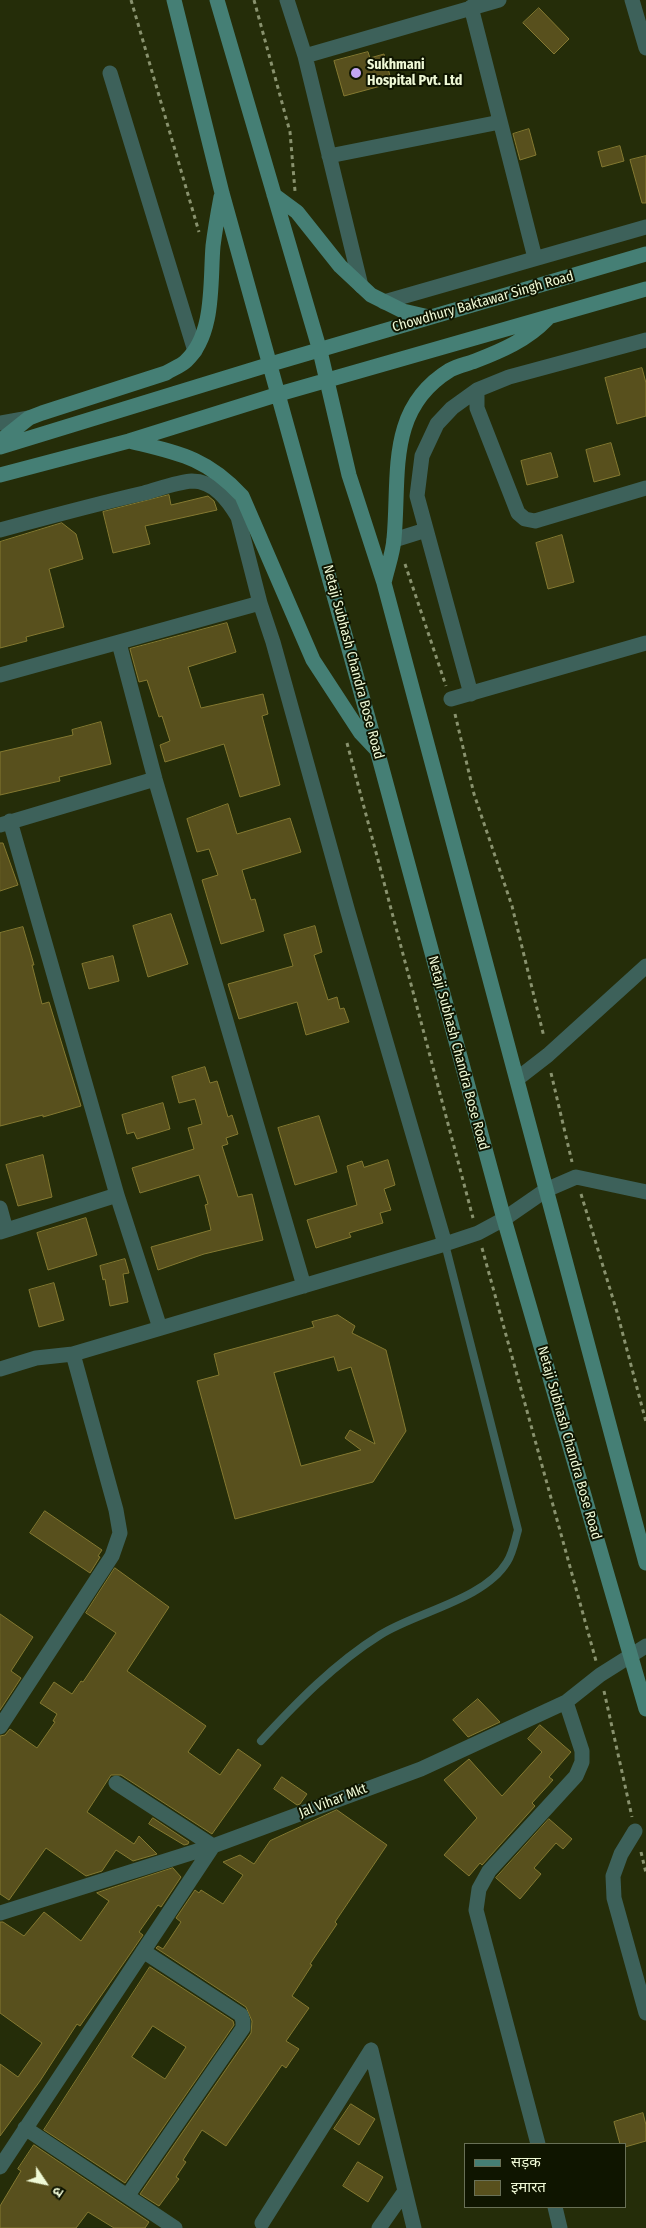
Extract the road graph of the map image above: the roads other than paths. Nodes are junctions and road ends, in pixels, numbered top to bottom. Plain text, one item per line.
1 (174, 0) edge
2 (217, 0) edge
3 (287, 0) edge
4 (499, 0) edge
5 (632, 0) edge
6 (471, 7) junction
7 (646, 48) edge
8 (305, 56) junction
9 (110, 73) dead end
10 (500, 122) junction
11 (329, 156) junction
12 (222, 194) junction
13 (274, 195) junction
14 (646, 227) edge
15 (646, 254) edge
16 (535, 258) junction
17 (361, 286) junction
18 (646, 290) edge
19 (384, 302) junction
20 (430, 317) junction
21 (548, 318) junction
22 (646, 340) edge
23 (195, 351) junction
24 (320, 351) junction
25 (271, 364) junction
26 (326, 382) junction
27 (478, 390) junction
28 (279, 394) junction
29 (29, 418) junction
30 (0, 423) edge
31 (0, 441) edge
32 (129, 441) junction
33 (0, 447) edge
34 (0, 475) edge
35 (646, 488) edge
36 (0, 530) edge
37 (426, 530) junction
38 (394, 540) junction
39 (384, 583) junction
40 (260, 603) junction
41 (119, 643) junction
42 (646, 643) edge
43 (0, 676) edge
44 (471, 694) junction
45 (451, 699) road end
46 (377, 750) junction
47 (155, 779) junction
48 (5, 823) edge
49 (646, 966) edge
50 (517, 1079) junction
51 (546, 1190) junction
52 (646, 1192) edge
53 (117, 1195) junction
54 (0, 1208) edge
55 (504, 1220) junction
56 (3, 1231) edge
57 (445, 1244) junction
58 (304, 1286) junction
59 (160, 1328) junction
60 (73, 1354) junction
61 (0, 1369) edge
62 (646, 1562) edge
63 (646, 1646) edge
64 (630, 1654) junction
65 (566, 1702) junction
66 (646, 1709) edge
67 (0, 1726) edge
68 (261, 1742) dead end
69 (116, 1783) dead end
70 (635, 1830) road end
71 (213, 1846) junction
72 (0, 1913) edge
73 (143, 1950) junction
74 (646, 2013) edge
75 (24, 2128) junction
76 (538, 2143) edge
77 (0, 2167) edge
78 (405, 2190) junction
79 (128, 2195) junction
80 (555, 2208) edge
81 (262, 2223) dead end
82 (175, 2228) edge
83 (379, 2228) edge
84 (414, 2228) edge
85 (560, 2228) edge

1 - 12 main road, Netaji Subhash Chandra Bose Road
2 - 13 main road
3 - 8 street
4 - 6 street
5 - 7 street
6 - 8 street
6 - 10 street
8 - 11 street
9 - 23 street
10 - 11 street
10 - 16 street
11 - 17 street
12 - 23 main road
12 - 25 main road, Netaji Subhash Chandra Bose Road
13 - 17 main road
13 - 24 main road
14 - 16 street
15 - 20 main road, Chowdhury Baktawar Singh Road
16 - 19 street
17 - 19 main road
18 - 21 main road
19 - 20 main road
20 - 24 main road, Chowdhury Baktawar Singh Road
21 - 26 main road
21 - 38 main road
22 - 27 street
23 - 29 main road
24 - 25 main road, Chowdhury Baktawar Singh Road
24 - 26 main road
25 - 28 main road, Netaji Subhash Chandra Bose Road
25 - 33 main road, Chowdhury Baktawar Singh Road
26 - 28 main road
26 - 39 main road
27 - 35 street
27 - 37 street
28 - 32 main road
28 - 46 main road, Netaji Subhash Chandra Bose Road
29 - 30 street
29 - 31 main road
32 - 34 main road
32 - 46 main road
36 - 40 street
37 - 38 street
37 - 44 street
38 - 39 main road
39 - 50 main road
40 - 41 street
40 - 57 street
41 - 43 street
41 - 47 street
42 - 44 street
44 - 45 street
46 - 55 main road, Netaji Subhash Chandra Bose Road
47 - 48 street
47 - 58 street
48 - 53 street
49 - 50 street
50 - 51 main road
51 - 52 street
51 - 55 street
51 - 62 main road
53 - 56 street
53 - 59 street
54 - 56 street
55 - 57 street
55 - 64 main road, Netaji Subhash Chandra Bose Road
57 - 58 street
57 - 68 lane
58 - 59 street
59 - 60 street
60 - 61 street
60 - 67 street
63 - 64 street, Jal Vihar Mkt
64 - 65 street, Jal Vihar Mkt
64 - 66 main road, Netaji Subhash Chandra Bose Road
65 - 71 street, Jal Vihar Mkt
65 - 76 street
69 - 71 street
70 - 74 street
71 - 72 street, Jal Vihar Mkt
71 - 73 street
73 - 75 street
73 - 79 street
75 - 77 street
75 - 79 street
78 - 81 street
78 - 83 street
78 - 84 street
79 - 82 street
80 - 85 street

